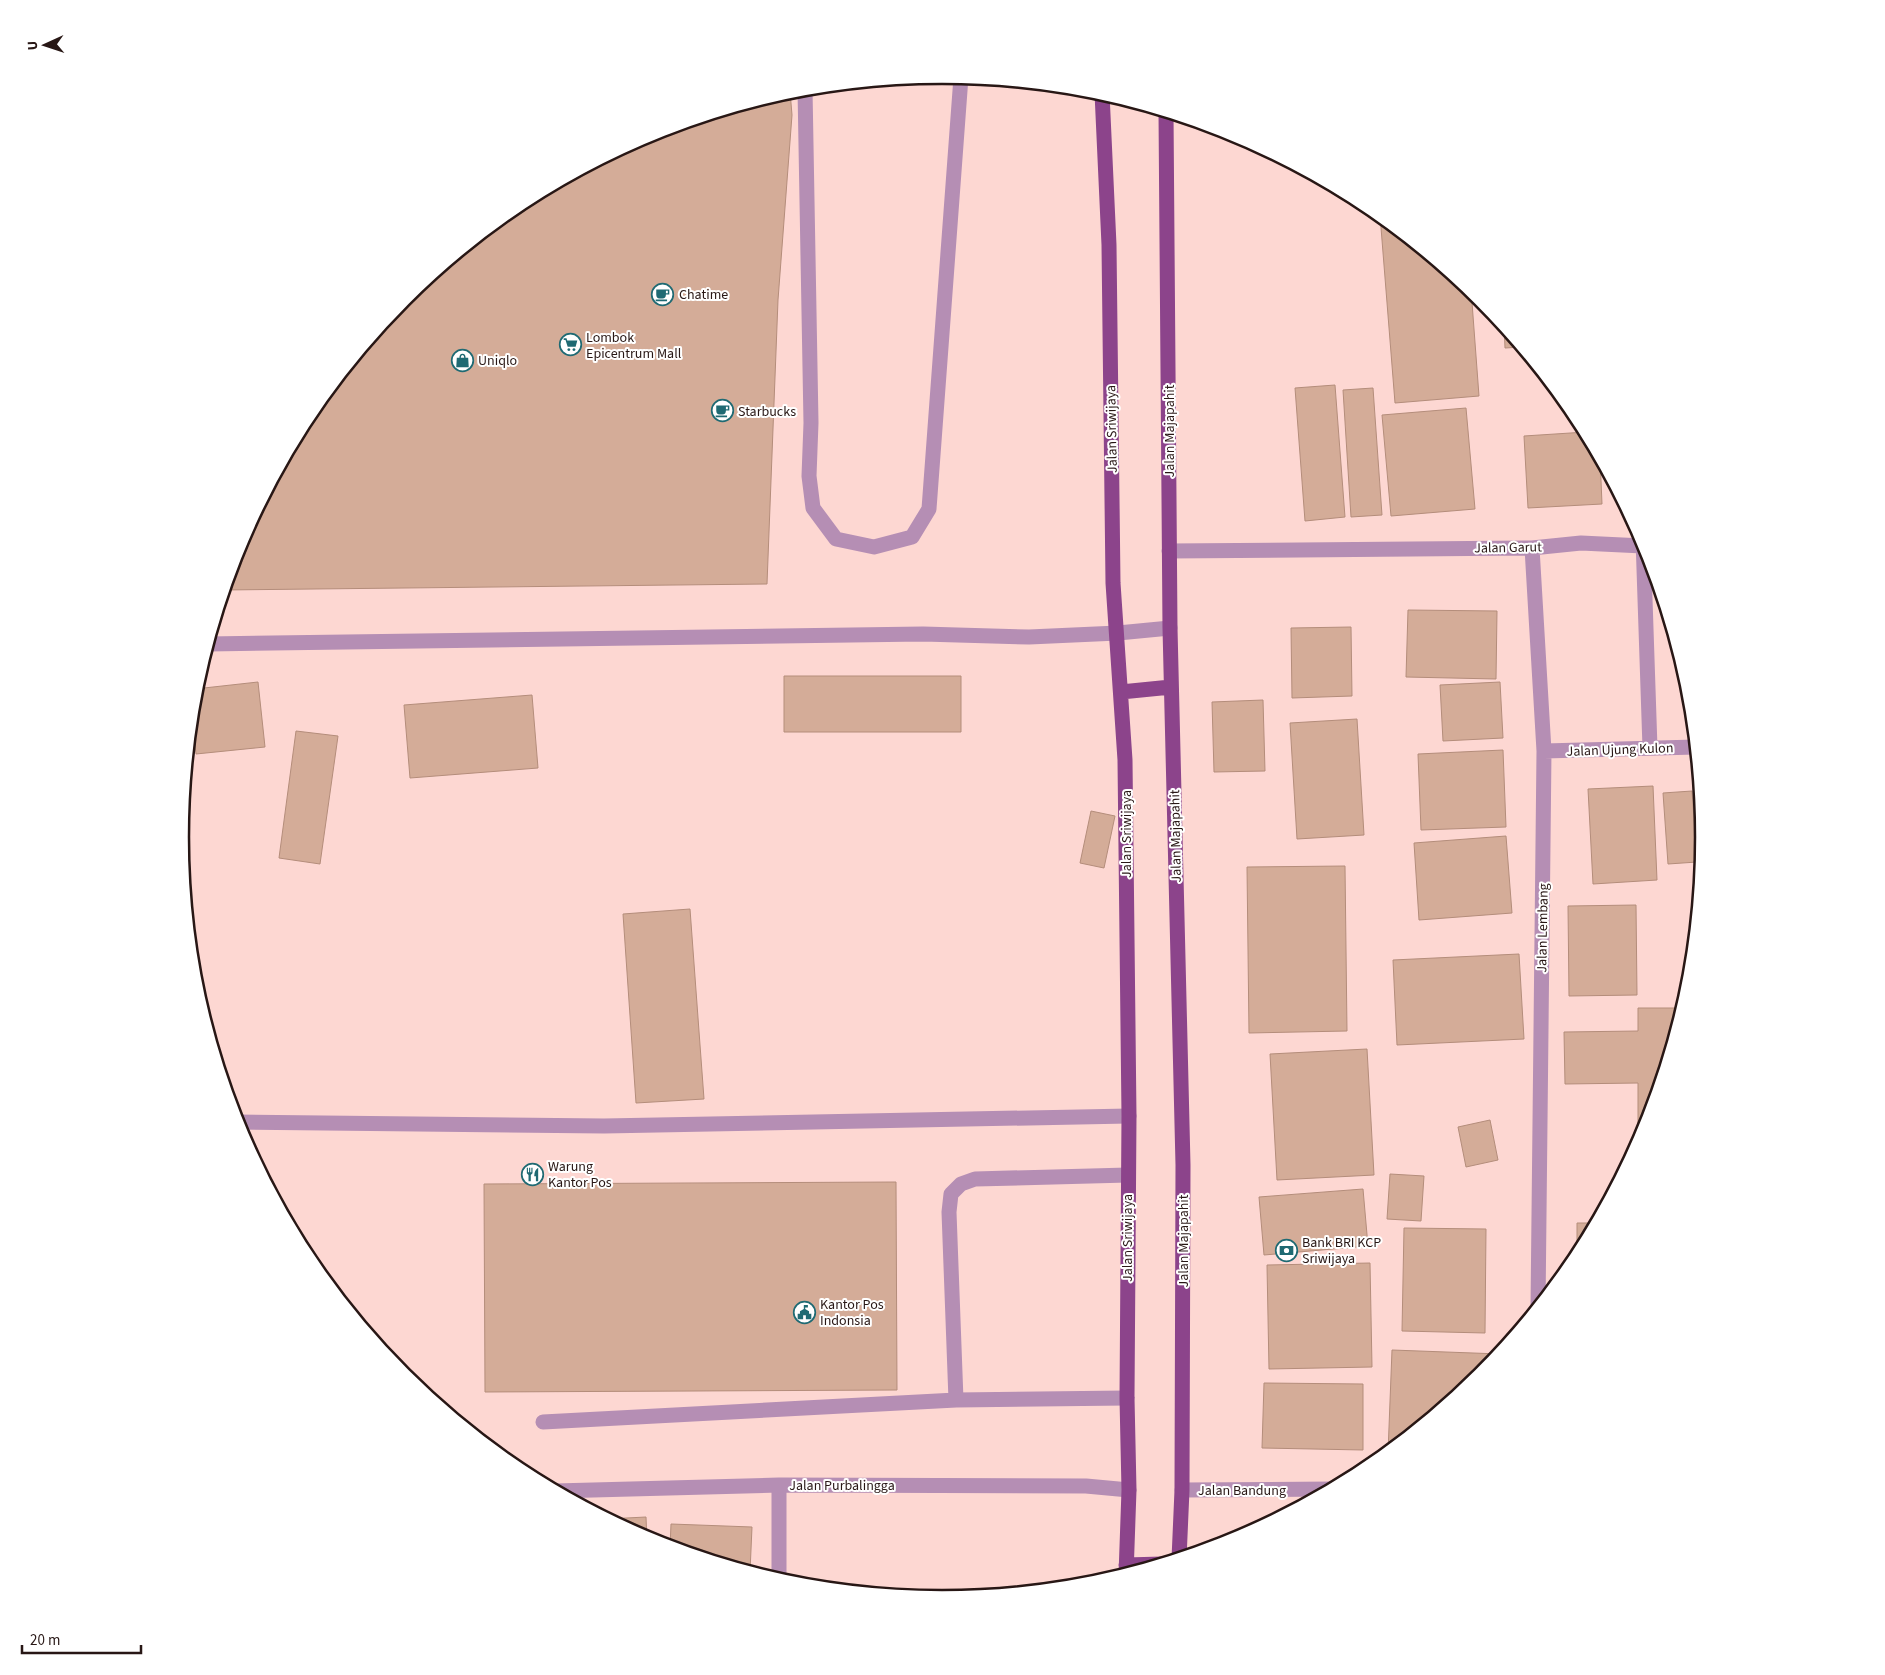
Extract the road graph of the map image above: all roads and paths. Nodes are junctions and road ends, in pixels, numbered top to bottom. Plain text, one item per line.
1 (960, 84) edge
2 (805, 96) edge
3 (1102, 101) edge
4 (1166, 118) edge
5 (1636, 542) edge
6 (1532, 548) junction
7 (1169, 551) junction
8 (1644, 562) edge
9 (1170, 628) junction
10 (1118, 633) junction
11 (214, 644) edge
12 (1171, 688) junction
13 (1122, 692) junction
14 (1691, 746) edge
15 (1650, 748) junction
16 (1544, 751) junction
17 (1128, 1116) junction
18 (245, 1122) edge
19 (1128, 1175) junction
20 (1538, 1298) edge
21 (1127, 1398) junction
22 (956, 1400) junction
23 (543, 1422) dead end
24 (779, 1485) junction
25 (1320, 1489) edge
26 (1129, 1490) junction
27 (1182, 1490) junction
28 (567, 1491) edge
29 (1178, 1553) edge
30 (1126, 1569) edge
31 (778, 1573) edge

1 - 2 street
3 - 10 main road, Jalan Sriwijaya
4 - 7 main road, Jalan Majapahit
5 - 6 street, Jalan Garut
6 - 7 street, Jalan Garut
6 - 16 street, Jalan Lembang
7 - 9 main road, Jalan Majapahit
8 - 15 street, Jalan Garut
9 - 10 street
9 - 12 main road, Jalan Majapahit
10 - 11 street
10 - 13 main road, Jalan Sriwijaya
12 - 13 main road
12 - 27 main road, Jalan Majapahit
13 - 17 main road, Jalan Sriwijaya
14 - 15 street, Jalan Ujung Kulon
15 - 16 street, Jalan Ujung Kulon
16 - 20 street, Jalan Lembang
17 - 18 street
17 - 19 main road, Jalan Sriwijaya
19 - 21 main road, Jalan Sriwijaya
19 - 22 street
21 - 22 street
21 - 26 main road, Jalan Sriwijaya
22 - 23 street
24 - 26 street, Jalan Purbalingga
24 - 28 street, Jalan Purbalingga
24 - 31 street
25 - 27 street, Jalan Bandung
26 - 30 main road, Jalan Sriwijaya
27 - 29 main road, Jalan Majapahit

